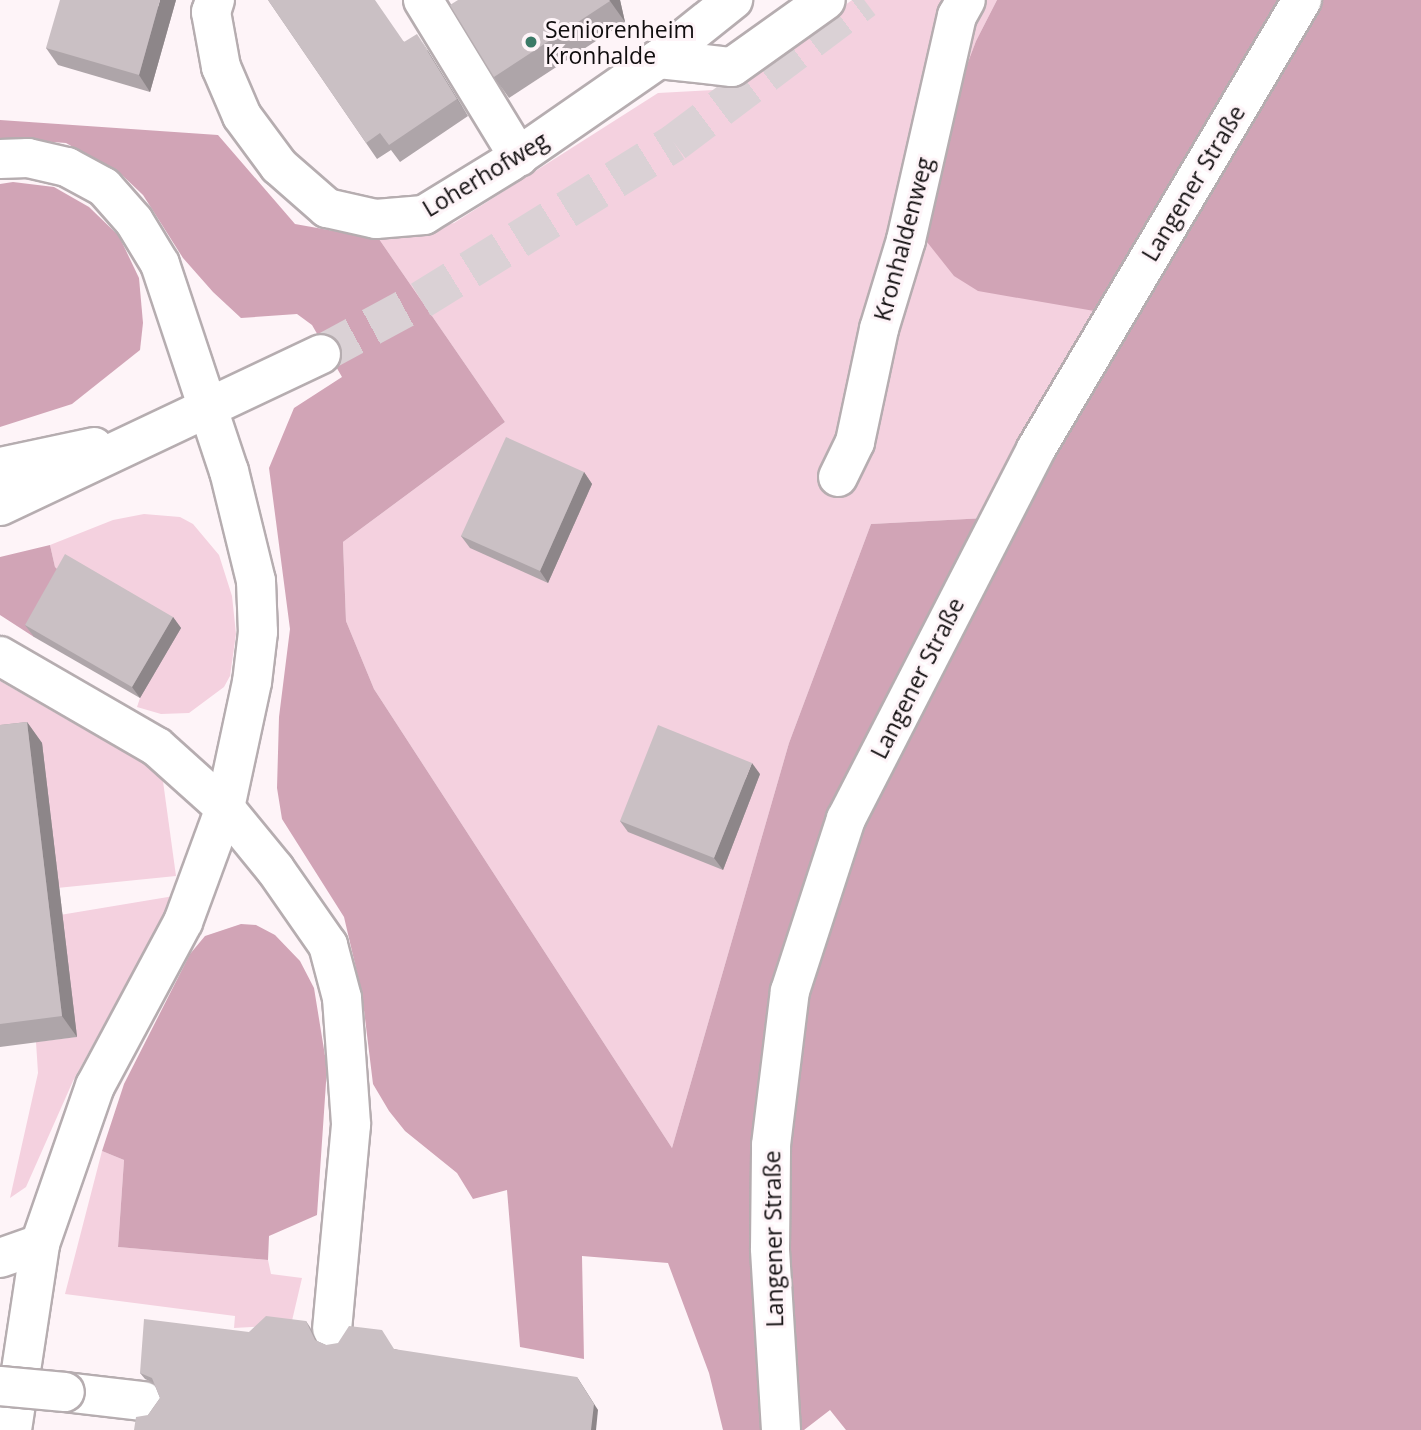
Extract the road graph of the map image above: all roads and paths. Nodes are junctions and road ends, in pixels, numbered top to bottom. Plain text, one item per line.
1 (215, 0) edge
2 (423, 0) edge
3 (733, 0) edge
4 (826, 0) edge
5 (966, 0) edge
6 (1302, 0) edge
7 (659, 59) junction
8 (519, 157) junction
9 (0, 159) edge
10 (321, 354) tunnel mouth
11 (211, 409) junction
12 (149, 436) junction
13 (0, 467) edge
14 (838, 477) dead end
15 (0, 506) edge
16 (0, 656) edge
17 (225, 808) junction
18 (40, 1244) junction
19 (0, 1258) edge
20 (332, 1329) dead end
21 (0, 1386) edge
22 (143, 1401) dead end
23 (12, 1430) edge
24 (781, 1430) edge

1 - 8 main road, Loherhofweg
2 - 8 main road
3 - 7 main road, Loherhofweg
4 - 7 main road
5 - 14 main road, Kronhaldenweg
6 - 24 main road, Langener Straße
7 - 8 main road, Loherhofweg
9 - 11 main road
10 - 11 main road
11 - 12 main road
11 - 17 main road
12 - 13 main road
12 - 15 main road
16 - 17 main road
17 - 18 main road
17 - 20 main road
18 - 19 main road
18 - 23 main road
21 - 22 main road, bridge

